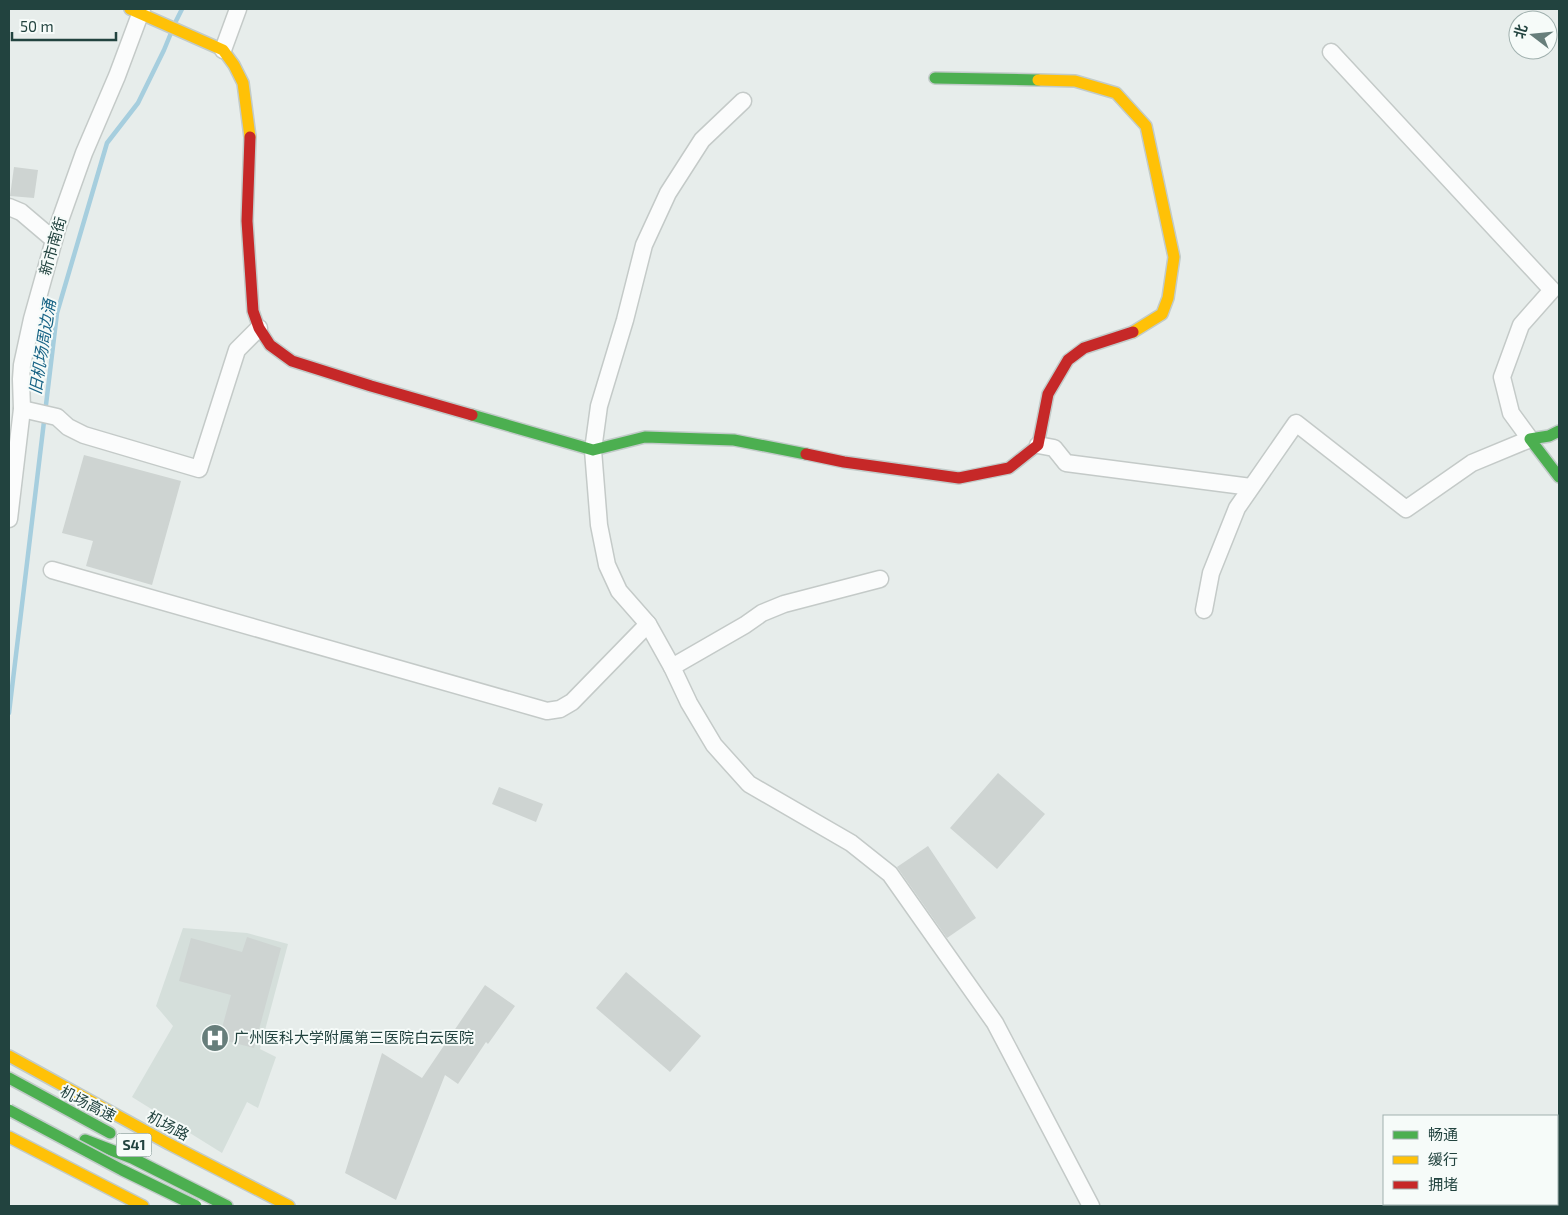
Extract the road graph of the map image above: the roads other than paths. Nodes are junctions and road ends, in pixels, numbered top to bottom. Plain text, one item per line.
1 (238, 9) edge
2 (137, 10) edge
3 (223, 50) junction
4 (1331, 52) dead end
5 (935, 78) dead end
6 (743, 101) dead end
7 (9, 207) edge
8 (54, 240) junction
9 (259, 328) junction
10 (21, 403) edge
11 (1559, 431) edge
12 (1530, 439) junction
13 (1038, 444) junction
14 (593, 450) junction
15 (1559, 477) edge
16 (1251, 487) junction
17 (9, 519) edge
18 (52, 570) dead end
19 (880, 580) dead end
20 (1204, 610) dead end
21 (648, 624) junction
22 (672, 667) junction
23 (9, 1056) edge
24 (9, 1078) edge
25 (9, 1112) edge
26 (9, 1137) edge
27 (121, 1138) dead end
28 (146, 1202) edge
29 (196, 1206) edge
30 (227, 1206) edge
31 (289, 1206) edge
32 (1091, 1206) edge

1 - 3 street
2 - 3 main road
2 - 8 street, 新市南街
3 - 9 main road
4 - 12 street
5 - 13 main road
6 - 14 street
7 - 8 street
8 - 10 street, 新市南街
9 - 10 street
9 - 14 main road
10 - 17 street, 新市南街
11 - 12 main road
12 - 15 main road
12 - 16 street
13 - 14 main road
13 - 16 street
14 - 21 street
16 - 20 street
18 - 21 street
19 - 22 street
21 - 22 street
22 - 32 street
23 - 31 main road, 机场路
24 - 27 main road, 机场高速 / S41
25 - 28 main road
25 - 29 main road, S41, bridge
25 - 30 main road
26 - 28 main road

